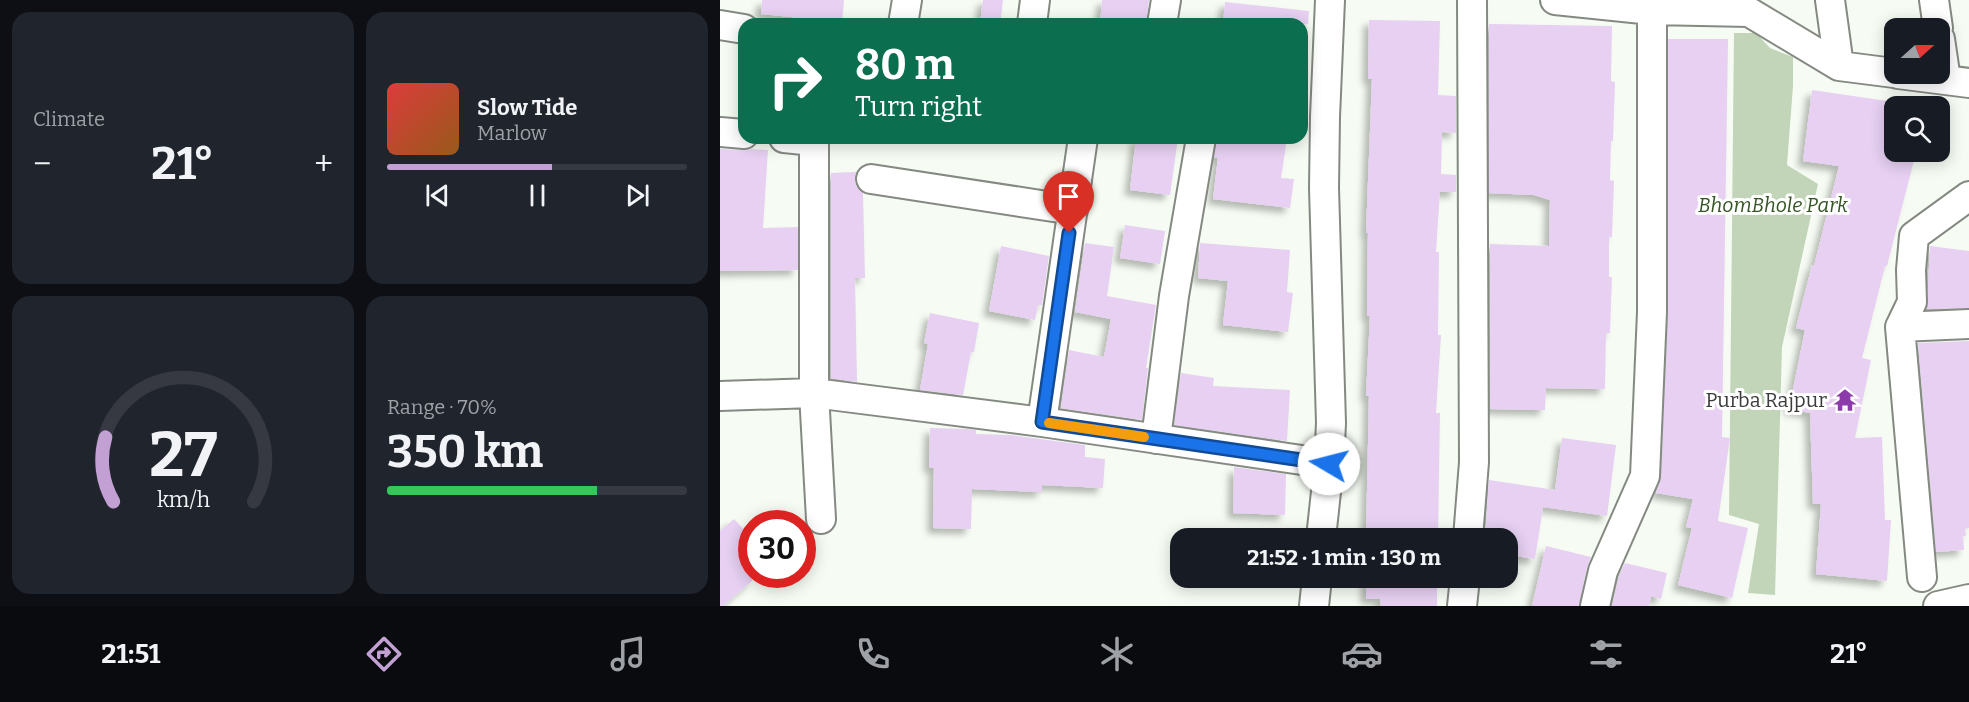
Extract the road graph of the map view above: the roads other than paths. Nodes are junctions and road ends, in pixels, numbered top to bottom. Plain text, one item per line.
1 (907, 0) edge
2 (1035, 0) edge
3 (1166, 0) edge
4 (1330, 0) edge
5 (1472, 0) edge
6 (1555, 0) edge
7 (1830, 0) edge
8 (1934, 0) edge
9 (1652, 10) junction
10 (904, 18) edge
11 (1033, 18) edge
12 (1163, 18) edge
13 (1937, 18) edge
14 (720, 26) edge
15 (738, 28) edge
16 (1950, 64) edge
17 (1839, 66) junction
18 (1884, 72) edge
19 (1957, 81) edge
20 (1313, 115) edge
21 (720, 132) edge
22 (738, 134) edge
23 (814, 144) edge
24 (1082, 144) edge
25 (1200, 144) edge
26 (870, 179) dead end
27 (1969, 196) edge
28 (1072, 210) junction
29 (1969, 324) edge
30 (1900, 327) junction
31 (814, 393) junction
32 (720, 396) edge
33 (1042, 422) junction
34 (1156, 439) junction
35 (1329, 464) junction
36 (821, 519) dead end
37 (1322, 528) edge
38 (1469, 528) edge
39 (1922, 577) dead end
40 (1316, 588) edge
41 (1464, 588) edge
42 (1969, 599) edge
43 (1314, 606) edge
44 (1462, 606) edge
45 (1595, 606) edge
46 (1938, 606) edge

1 - 10 street
2 - 11 street
3 - 12 street
4 - 20 street
5 - 38 street
6 - 9 street
7 - 17 street
8 - 13 street
9 - 17 street
9 - 45 street
14 - 15 street
16 - 19 street
17 - 18 street
20 - 35 street
21 - 22 street
23 - 31 street
24 - 28 street
25 - 34 street
26 - 28 street
27 - 30 street
28 - 33 street
29 - 30 street
30 - 39 street
31 - 32 street
31 - 33 street
31 - 36 street
33 - 34 street
34 - 35 street
35 - 37 street
40 - 43 street
41 - 44 street
42 - 46 street

